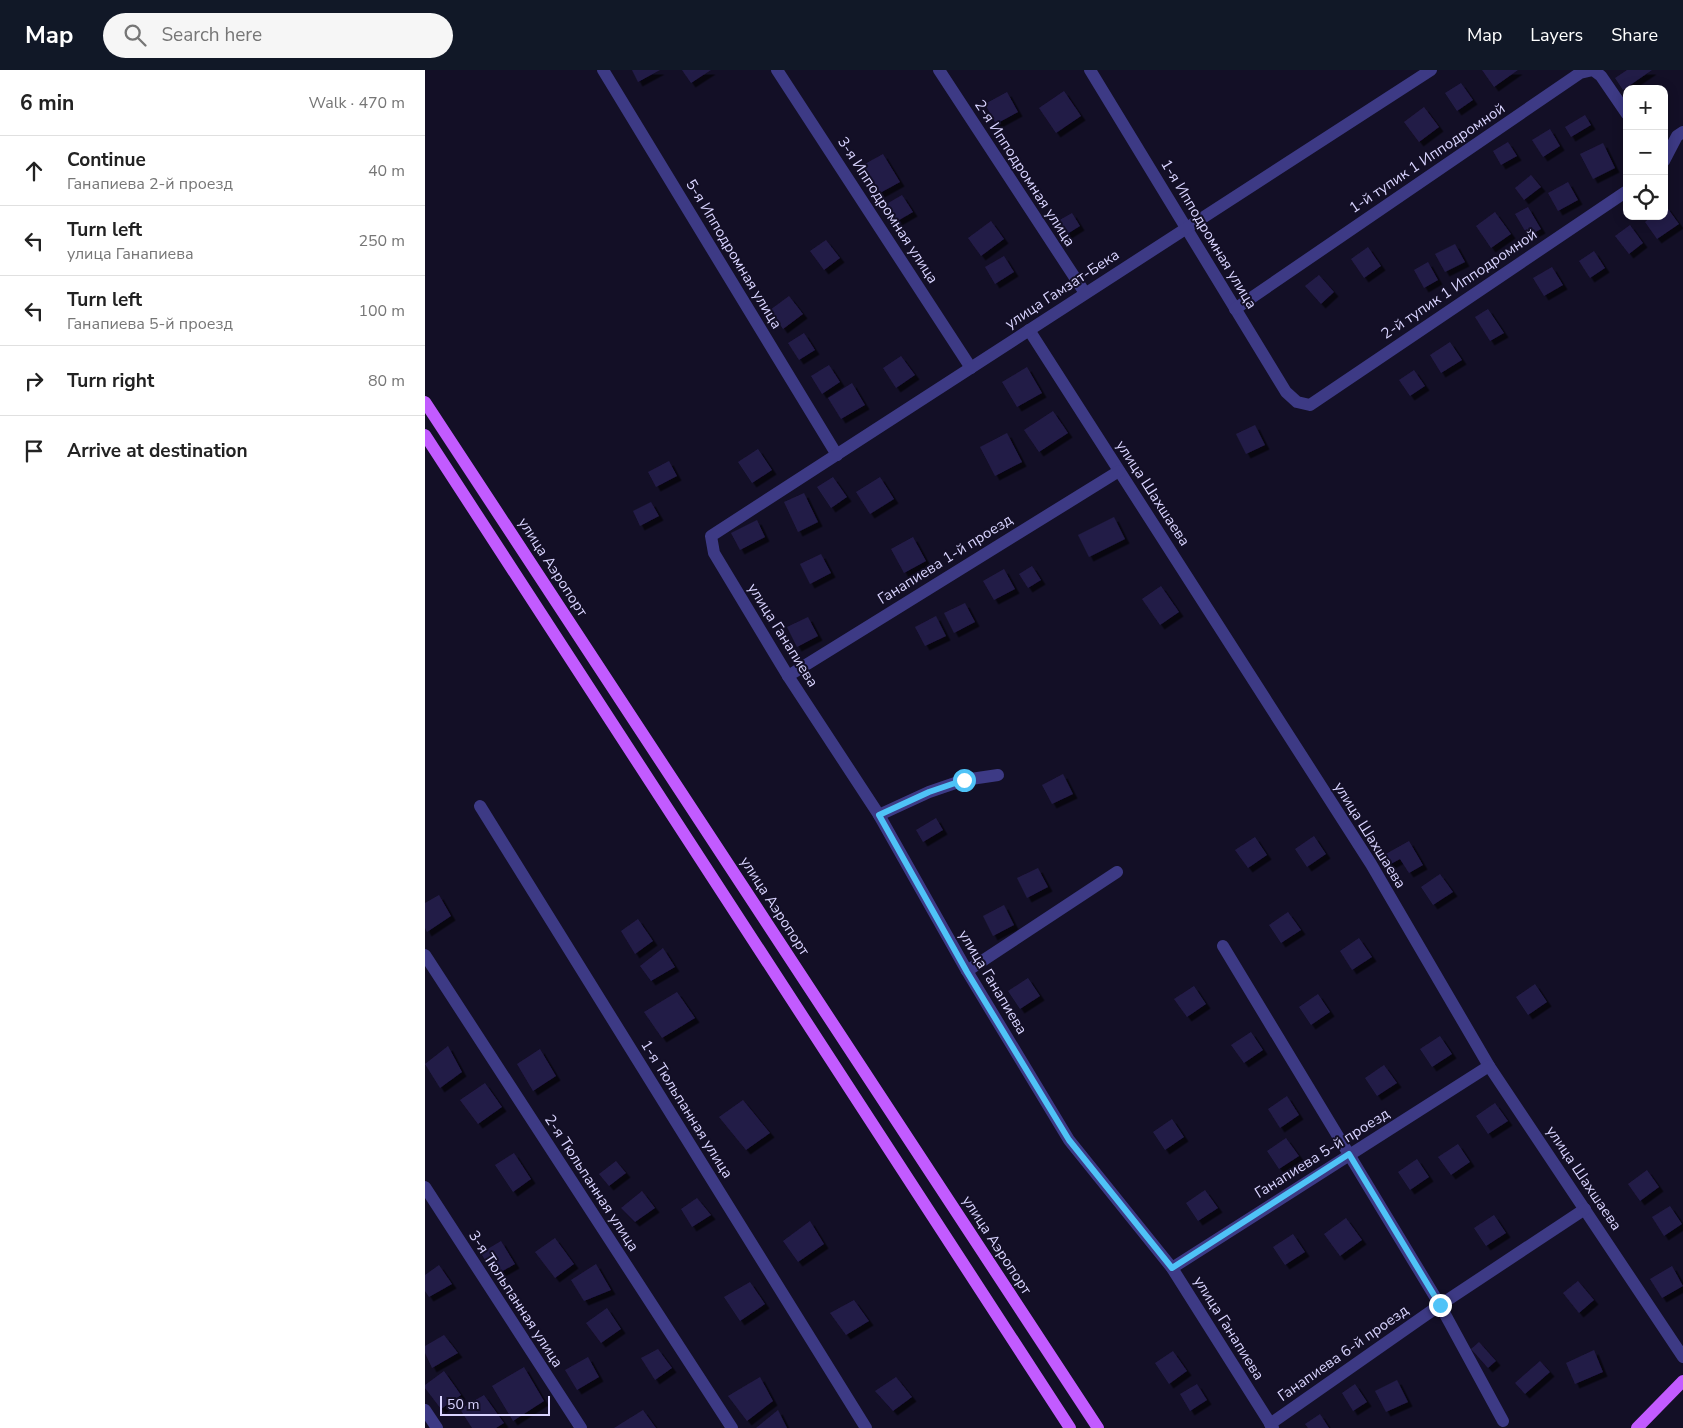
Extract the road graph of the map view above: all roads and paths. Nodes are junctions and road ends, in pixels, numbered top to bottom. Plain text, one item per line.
1 (603, 70) edge
2 (777, 70) edge
3 (939, 70) edge
4 (1090, 70) edge
5 (1431, 70) edge
6 (1623, 108) edge
7 (1683, 132) edge
8 (1668, 153) edge
9 (1623, 194) edge
10 (1186, 228) junction
11 (1085, 293) junction
12 (1235, 308) junction
13 (1029, 330) junction
14 (971, 368) junction
15 (425, 402) edge
16 (1310, 405) joint
17 (425, 435) edge
18 (837, 455) junction
19 (1119, 471) junction
20 (711, 536) joint
21 (788, 676) junction
22 (998, 776) dead end
23 (480, 806) dead end
24 (879, 815) junction
25 (1117, 872) dead end
26 (1223, 946) dead end
27 (425, 955) edge
28 (967, 972) junction
29 (1489, 1066) junction
30 (1349, 1154) junction
31 (425, 1188) edge
32 (1585, 1208) junction
33 (1172, 1268) junction
34 (1440, 1305) junction
35 (1683, 1356) edge
36 (1683, 1381) edge
37 (425, 1410) edge
38 (1503, 1421) dead end
39 (1272, 1426) edge
40 (437, 1428) edge
41 (581, 1428) edge
42 (732, 1428) edge
43 (866, 1428) edge
44 (1070, 1428) edge
45 (1098, 1428) edge
46 (1637, 1428) edge

1 - 18 street, 5-я Ипподромная улица
2 - 14 street, 3-я Ипподромная улица
3 - 11 street, 2-я Ипподромная улица
4 - 10 street, 1-я Ипподромная улица
5 - 10 street, улица Гамзат-Бека
6 - 12 street, 1-й тупик 1 Ипподромной
7 - 8 street
9 - 16 street, 2-й тупик 1 Ипподромной
10 - 11 street, улица Гамзат-Бека
10 - 12 street, 1-я Ипподромная улица
11 - 13 street, улица Гамзат-Бека
12 - 16 street, 1-я Ипподромная улица
13 - 14 street, улица Гамзат-Бека
13 - 19 street, улица Шахшаева
14 - 18 street, улица Гамзат-Бека
15 - 45 main road, улица Аэропорт
17 - 44 main road
18 - 20 street, улица Гамзат-Бека
19 - 21 street, Ганапиева 1-й проезд
19 - 29 street, улица Шахшаева
20 - 21 street, улица Ганапиева
21 - 24 street, улица Ганапиева
22 - 24 street
23 - 43 street, 1-я Тюльпанная улица
24 - 28 street, улица Ганапиева
25 - 28 street
26 - 30 street
27 - 42 street, 2-я Тюльпанная улица
28 - 33 street, улица Ганапиева
29 - 30 street, Ганапиева 5-й проезд
29 - 32 street, улица Шахшаева
30 - 33 street, Ганапиева 5-й проезд
30 - 34 street
31 - 41 street, 3-я Тюльпанная улица
32 - 34 street, Ганапиева 6-й проезд
32 - 35 street, улица Шахшаева
33 - 39 street, улица Ганапиева
34 - 38 street
34 - 39 street, Ганапиева 6-й проезд
36 - 46 main road
37 - 40 street

